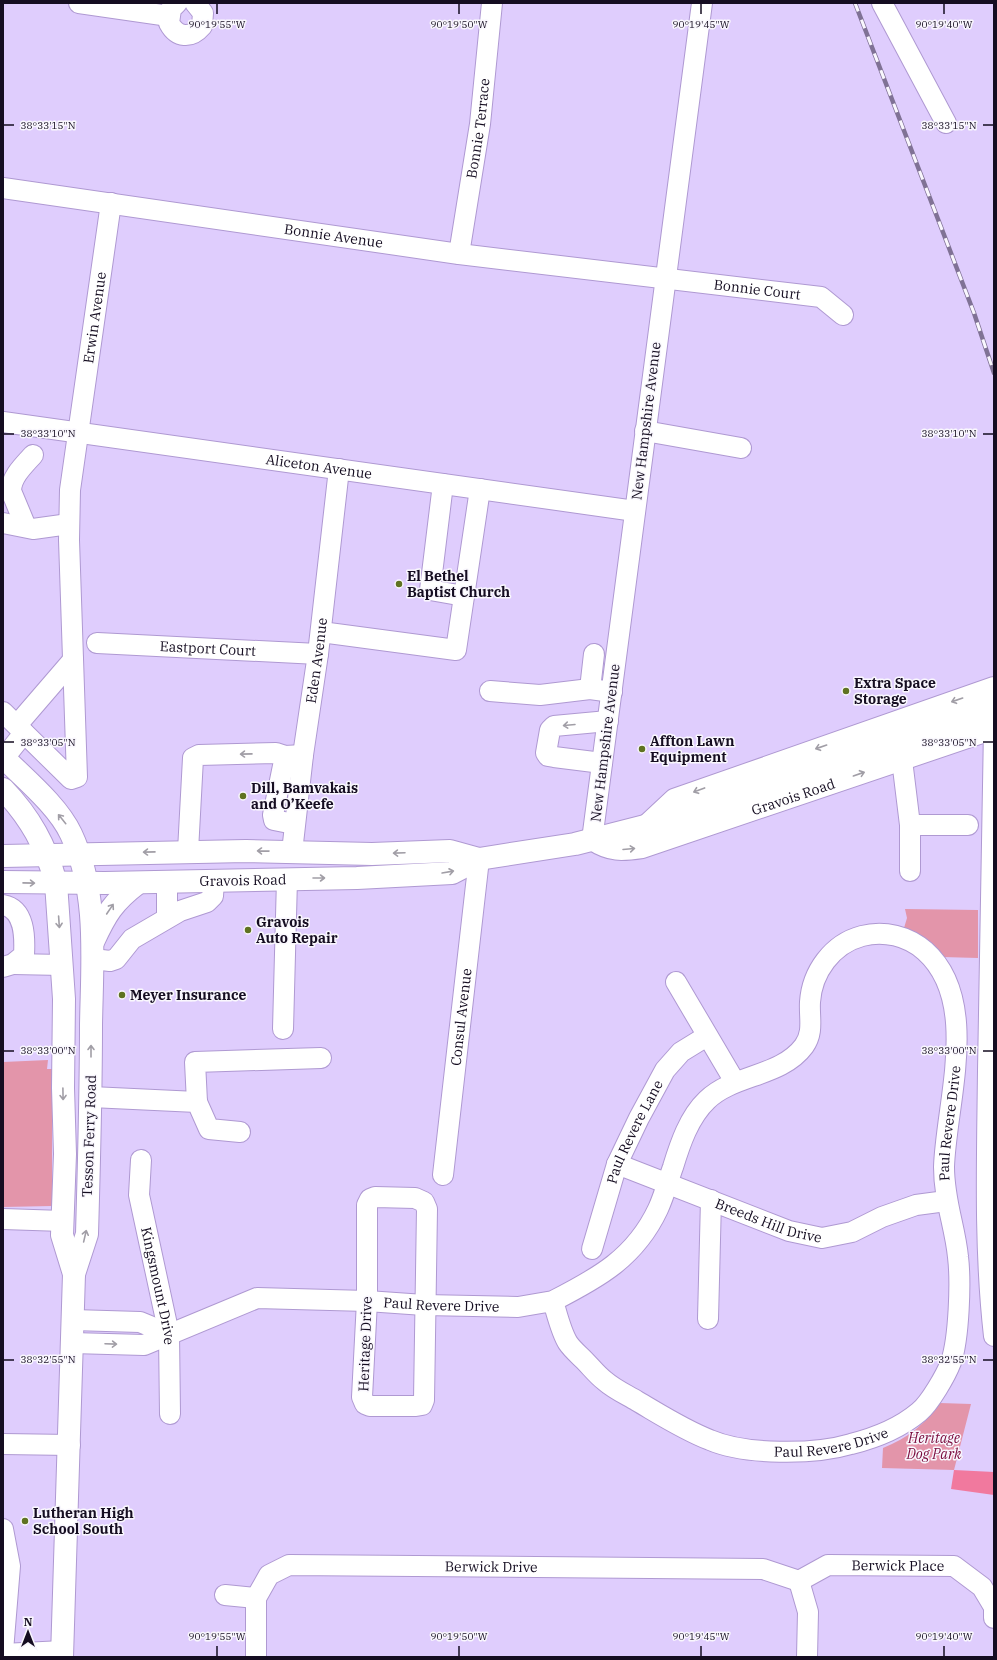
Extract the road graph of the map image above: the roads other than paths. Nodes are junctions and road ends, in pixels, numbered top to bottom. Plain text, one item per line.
1 (79, 3) edge
2 (195, 3) edge
3 (492, 3) edge
4 (702, 3) edge
5 (882, 3) edge
6 (173, 10) edge
7 (946, 123) dead end
8 (3, 188) edge
9 (111, 203) junction
10 (459, 254) junction
11 (665, 278) junction
12 (843, 316) dead end
13 (3, 422) edge
14 (645, 431) junction
15 (77, 432) junction
16 (741, 448) dead end
17 (33, 455) dead end
18 (339, 469) junction
19 (443, 484) junction
20 (480, 489) junction
21 (635, 511) junction
22 (3, 522) edge
23 (69, 524) junction
24 (26, 528) junction
25 (464, 596) junction
26 (321, 632) junction
27 (97, 643) dead end
28 (318, 654) junction
29 (594, 654) dead end
30 (73, 660) junction
31 (994, 687) edge
32 (590, 689) junction
33 (490, 690) dead end
34 (612, 692) junction
35 (994, 708) edge
36 (608, 721) junction
37 (15, 723) edge
38 (994, 729) edge
39 (294, 756) junction
40 (3, 758) edge
41 (902, 760) junction
42 (602, 763) junction
43 (3, 789) edge
44 (910, 824) junction
45 (968, 825) dead end
46 (644, 827) junction
47 (592, 840) junction
48 (188, 851) junction
49 (292, 852) junction
50 (78, 854) junction
51 (46, 855) junction
52 (3, 856) edge
53 (479, 859) junction
54 (910, 871) dead end
55 (287, 878) junction
56 (214, 881) junction
57 (3, 882) edge
58 (167, 882) junction
59 (56, 883) junction
60 (86, 883) junction
61 (138, 883) junction
62 (3, 905) edge
63 (167, 918) junction
64 (93, 951) junction
65 (13, 962) edge
66 (62, 965) junction
67 (676, 982) dead end
68 (283, 1029) dead end
69 (707, 1036) junction
70 (321, 1058) dead end
71 (735, 1082) junction
72 (90, 1097) junction
73 (197, 1102) junction
74 (240, 1132) dead end
75 (141, 1160) dead end
76 (617, 1164) junction
77 (443, 1175) dead end
78 (667, 1183) junction
79 (711, 1200) junction
80 (946, 1201) junction
81 (3, 1219) edge
82 (63, 1221) junction
83 (592, 1249) dead end
84 (74, 1274) junction
85 (367, 1301) junction
86 (553, 1301) junction
87 (424, 1305) junction
88 (708, 1319) dead end
89 (73, 1320) junction
90 (169, 1334) junction
91 (994, 1336) edge
92 (72, 1343) junction
93 (170, 1414) dead end
94 (3, 1444) edge
95 (70, 1445) junction
96 (3, 1529) edge
97 (799, 1581) junction
98 (224, 1595) dead end
99 (256, 1598) junction
100 (994, 1618) edge
101 (3, 1651) edge
102 (3, 1654) edge
103 (63, 1654) edge
104 (256, 1657) edge
105 (807, 1657) edge

1 - 6 street
2 - 6 street
3 - 10 street, Bonnie Terrace
4 - 11 street, New Hampshire Avenue
5 - 7 street
8 - 9 street, Bonnie Avenue
9 - 10 street, Bonnie Avenue
9 - 15 street, Erwin Avenue
10 - 11 street, Bonnie Avenue
11 - 12 street, Bonnie Court
11 - 14 street, New Hampshire Avenue
13 - 15 street, Aliceton Avenue
14 - 16 street
14 - 21 street, New Hampshire Avenue
15 - 18 street, Aliceton Avenue
15 - 23 street, Erwin Avenue
17 - 24 street
18 - 19 street, Aliceton Avenue
18 - 26 street, Eden Avenue
19 - 20 street, Aliceton Avenue
19 - 25 street
20 - 21 street, Aliceton Avenue
20 - 25 street
21 - 34 street, New Hampshire Avenue
22 - 24 street
23 - 24 street
23 - 30 street, Erwin Avenue
25 - 26 street
26 - 28 street, Eden Avenue
27 - 28 street, Eastport Court
28 - 39 street, Eden Avenue
29 - 32 street
30 - 37 street
30 - 37 street, Erwin Avenue
31 -> 46 street, Gravois Road
32 - 33 street
32 - 34 street
34 - 36 street, New Hampshire Avenue
35 - 46 main road, Gravois Road
36 - 42 street, New Hampshire Avenue
36 -> 42 street
37 - 40 street
38 - 41 street, Gravois Road
38 - 91 street
39 -> 48 street
39 - 49 street, Eden Avenue
50 -> 40 main road, Tesson Ferry Road
41 - 44 street
47 -> 41 street, Gravois Road
42 - 47 street, New Hampshire Avenue
43 - 51 main road, Tesson Ferry Road
44 - 45 street
44 - 54 street
46 - 47 main road, Gravois Road
47 - 53 main road, Gravois Road
49 -> 48 main road, Gravois Road
48 -> 50 main road, Gravois Road
53 -> 49 main road, Gravois Road
50 - 51 main road, Gravois Road
50 - 60 main road, Tesson Ferry Road
51 - 52 main road, Gravois Road
51 - 59 main road, Tesson Ferry Road
55 -> 53 main road, Gravois Road
53 - 77 street, Consul Avenue
55 - 56 main road, Gravois Road
55 - 68 street
56 - 58 main road, Gravois Road
56 - 63 street
57 -> 59 main road, Gravois Road
58 - 61 main road, Gravois Road
58 - 63 street
59 - 60 main road, Gravois Road
59 -> 66 main road, Tesson Ferry Road
60 - 61 main road, Gravois Road
60 - 64 main road, Tesson Ferry Road
64 -> 61 main road
62 - 65 street
63 - 64 street
72 -> 64 main road, Tesson Ferry Road
65 - 66 street
66 -> 82 main road, Tesson Ferry Road
67 - 69 street
69 - 71 street
69 - 76 street, Paul Revere Lane
70 - 73 street
71 - 78 street, Paul Revere Drive
71 - 80 street, Paul Revere Drive
72 - 73 street
84 -> 72 main road, Tesson Ferry Road
73 - 74 street
75 - 90 street, Kingsmount Drive
76 - 78 street, Breeds Hill Drive
76 - 83 street, Paul Revere Lane
78 - 79 street, Breeds Hill Drive
78 - 86 street, Paul Revere Drive
79 - 80 street, Breeds Hill Drive
79 - 88 street
80 - 86 street, Paul Revere Drive
81 - 82 street
82 - 84 main road, Tesson Ferry Road
84 - 89 main road, Tesson Ferry Road
85 - 87 street, Paul Revere Drive
85 - 87 street, Heritage Drive
85 - 87 street, Heritage Drive
85 - 90 street, Paul Revere Drive
86 - 87 street, Paul Revere Drive
89 - 90 street
89 - 92 main road, Tesson Ferry Road
92 -> 90 street, Paul Revere Drive
90 - 93 street, Kingsmount Drive
92 - 95 main road, Tesson Ferry Road
94 - 95 street
95 - 103 main road, Tesson Ferry Road
96 - 101 street
97 - 99 street, Berwick Drive
97 - 100 street, Berwick Place
97 - 105 street
98 - 99 street
99 - 104 street, Berwick Drive
102 - 103 street

